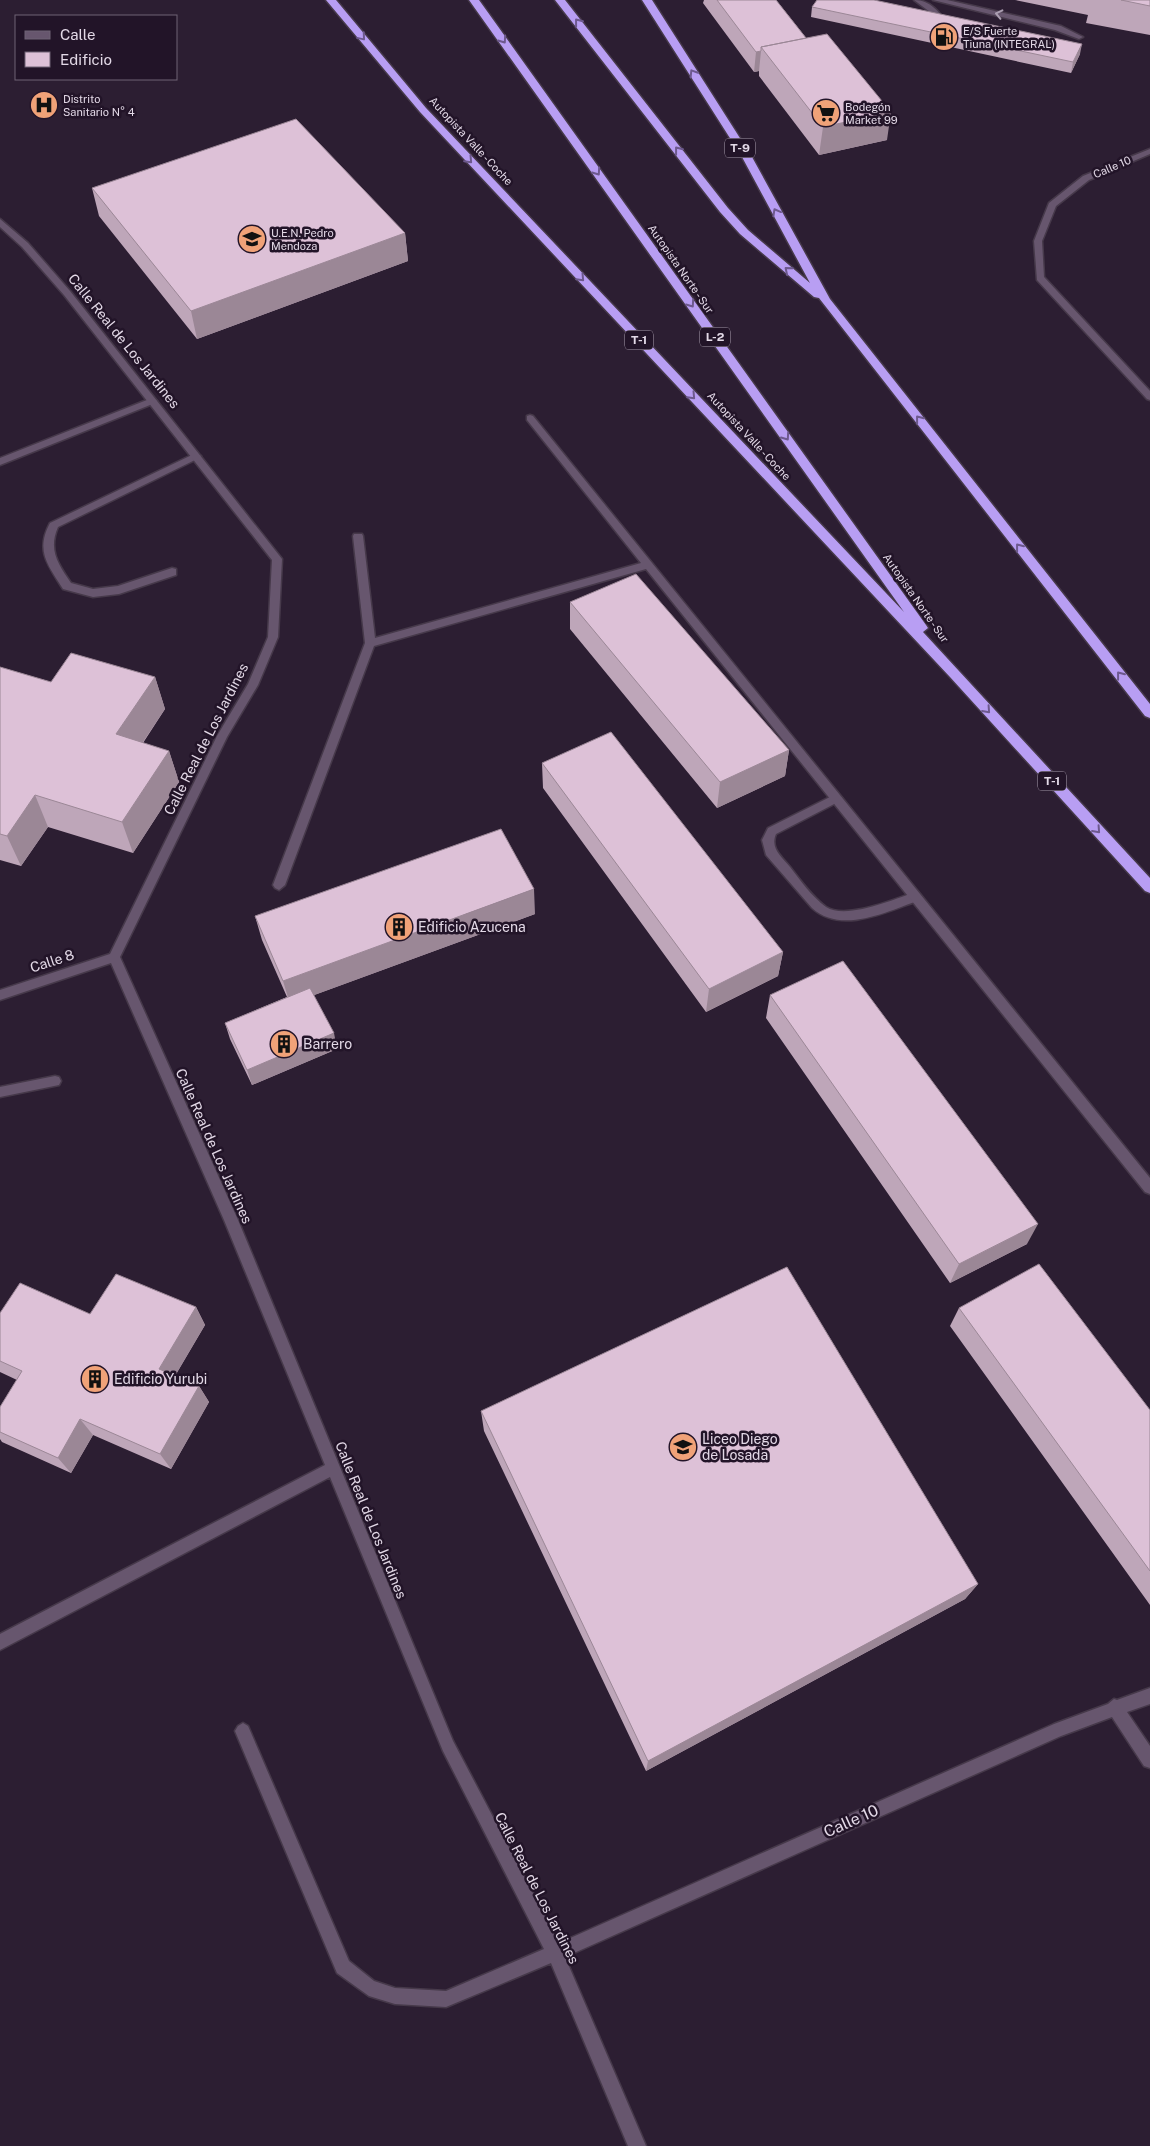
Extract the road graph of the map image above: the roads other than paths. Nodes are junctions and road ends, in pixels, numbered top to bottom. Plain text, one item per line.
1 (331, 0) edge
2 (474, 0) edge
3 (560, 0) edge
4 (647, 0) edge
5 (918, 0) edge
6 (937, 0) edge
7 (945, 26) edge
8 (1079, 37) dead end
9 (1150, 151) edge
10 (0, 222) edge
11 (825, 300) junction
12 (1150, 397) edge
13 (152, 402) junction
14 (530, 418) dead end
15 (196, 456) junction
16 (0, 462) edge
17 (358, 536) dead end
18 (649, 564) junction
19 (172, 572) dead end
20 (370, 644) junction
21 (955, 674) junction
22 (1150, 713) edge
23 (836, 798) junction
24 (278, 885) dead end
25 (1150, 887) edge
26 (916, 897) junction
27 (114, 957) junction
28 (0, 995) edge
29 (55, 1081) dead end
30 (0, 1092) edge
31 (1150, 1188) edge
32 (333, 1468) junction
33 (0, 1642) edge
34 (1150, 1696) edge
35 (1114, 1707) junction
36 (243, 1732) dead end
37 (1150, 1760) edge
38 (555, 1953) junction
39 (637, 2146) edge

1 -> 21 highway, Autopista Valle - Coche / T-1
2 -> 21 highway, Autopista Norte - Sur / L-2
11 -> 3 highway
11 -> 4 highway, T-9
5 - 7 street
8 -> 6 street
9 - 12 street, Calle 10
10 - 13 street, Calle Real de Los Jardines
22 -> 11 highway
13 - 15 street, Calle Real de Los Jardines
13 - 16 street
14 - 18 street
15 - 19 street
15 - 27 street, Calle Real de Los Jardines
17 - 20 street
18 - 20 street
18 - 23 street
20 - 24 street
21 -> 25 highway, Autopista Valle - Coche / T-1
23 - 26 street
23 - 26 street
26 - 31 street
27 - 28 street, Calle 8
27 - 32 street, Calle Real de Los Jardines
29 - 30 street
32 - 33 street
32 - 38 street, Calle Real de Los Jardines
34 - 35 street, Calle 10
35 - 37 street
35 - 38 street, Calle 10
36 - 38 street, Calle 10
38 - 39 street, Calle Real de Los Jardines

